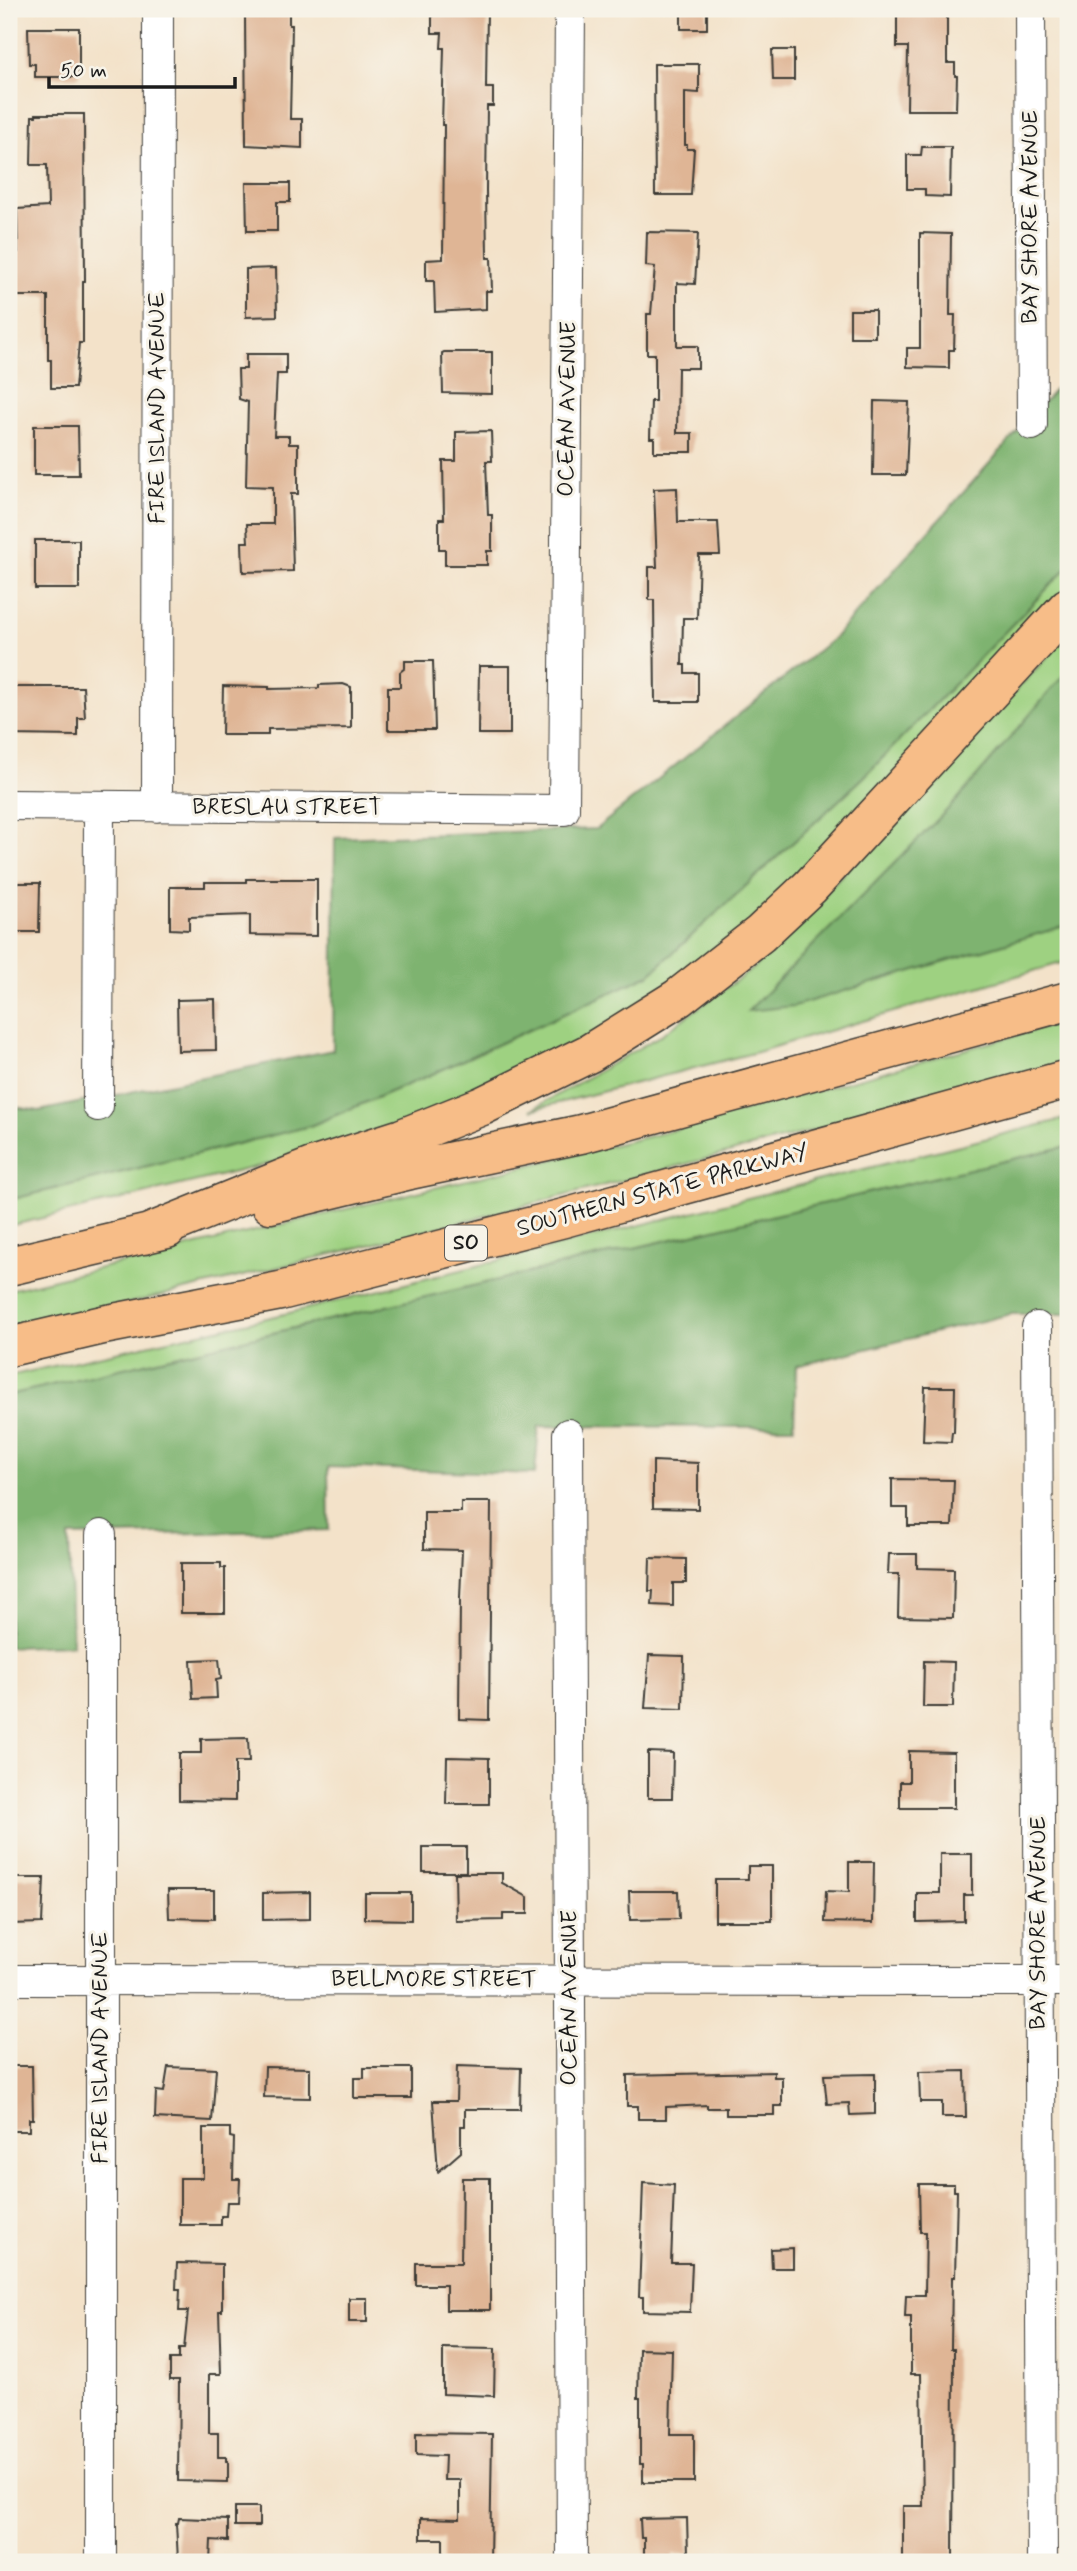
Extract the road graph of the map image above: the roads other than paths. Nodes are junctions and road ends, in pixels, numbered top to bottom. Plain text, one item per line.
1 (158, 9) edge
2 (570, 9) edge
3 (1030, 9) edge
4 (1032, 425) dead end
5 (1068, 607) edge
6 (9, 805) edge
7 (99, 807) junction
8 (157, 807) junction
9 (564, 810) joint
10 (1068, 973) edge
11 (1068, 1001) edge
12 (1068, 1079) edge
13 (98, 1105) dead end
14 (410, 1170) junction
15 (144, 1235) junction
16 (9, 1266) edge
17 (1037, 1327) dead end
18 (9, 1347) edge
19 (568, 1434) dead end
20 (101, 1535) dead end
21 (9, 1980) edge
22 (101, 1980) junction
23 (570, 1980) junction
24 (1054, 1980) edge
25 (101, 2562) edge
26 (572, 2562) edge
27 (1042, 2562) edge

1 - 8 street, FIRE ISLAND AVENUE
2 - 9 street, OCEAN AVENUE
3 - 4 street, BAY SHORE AVENUE
5 - 15 highway
6 - 7 street, BRESLAU STREET
7 - 8 street, BRESLAU STREET
7 - 13 street
8 - 9 street, BRESLAU STREET
10 - 14 highway
11 - 14 highway
12 - 18 highway, SOUTHERN STATE PARKWAY / SO
14 - 15 highway
15 - 16 highway
17 - 24 street, BAY SHORE AVENUE
19 - 23 street, OCEAN AVENUE
20 - 22 street, FIRE ISLAND AVENUE
21 - 22 street, BELLMORE STREET
22 - 23 street, BELLMORE STREET
22 - 25 street, FIRE ISLAND AVENUE
23 - 24 street, BELLMORE STREET
23 - 26 street, OCEAN AVENUE
24 - 27 street, BAY SHORE AVENUE

